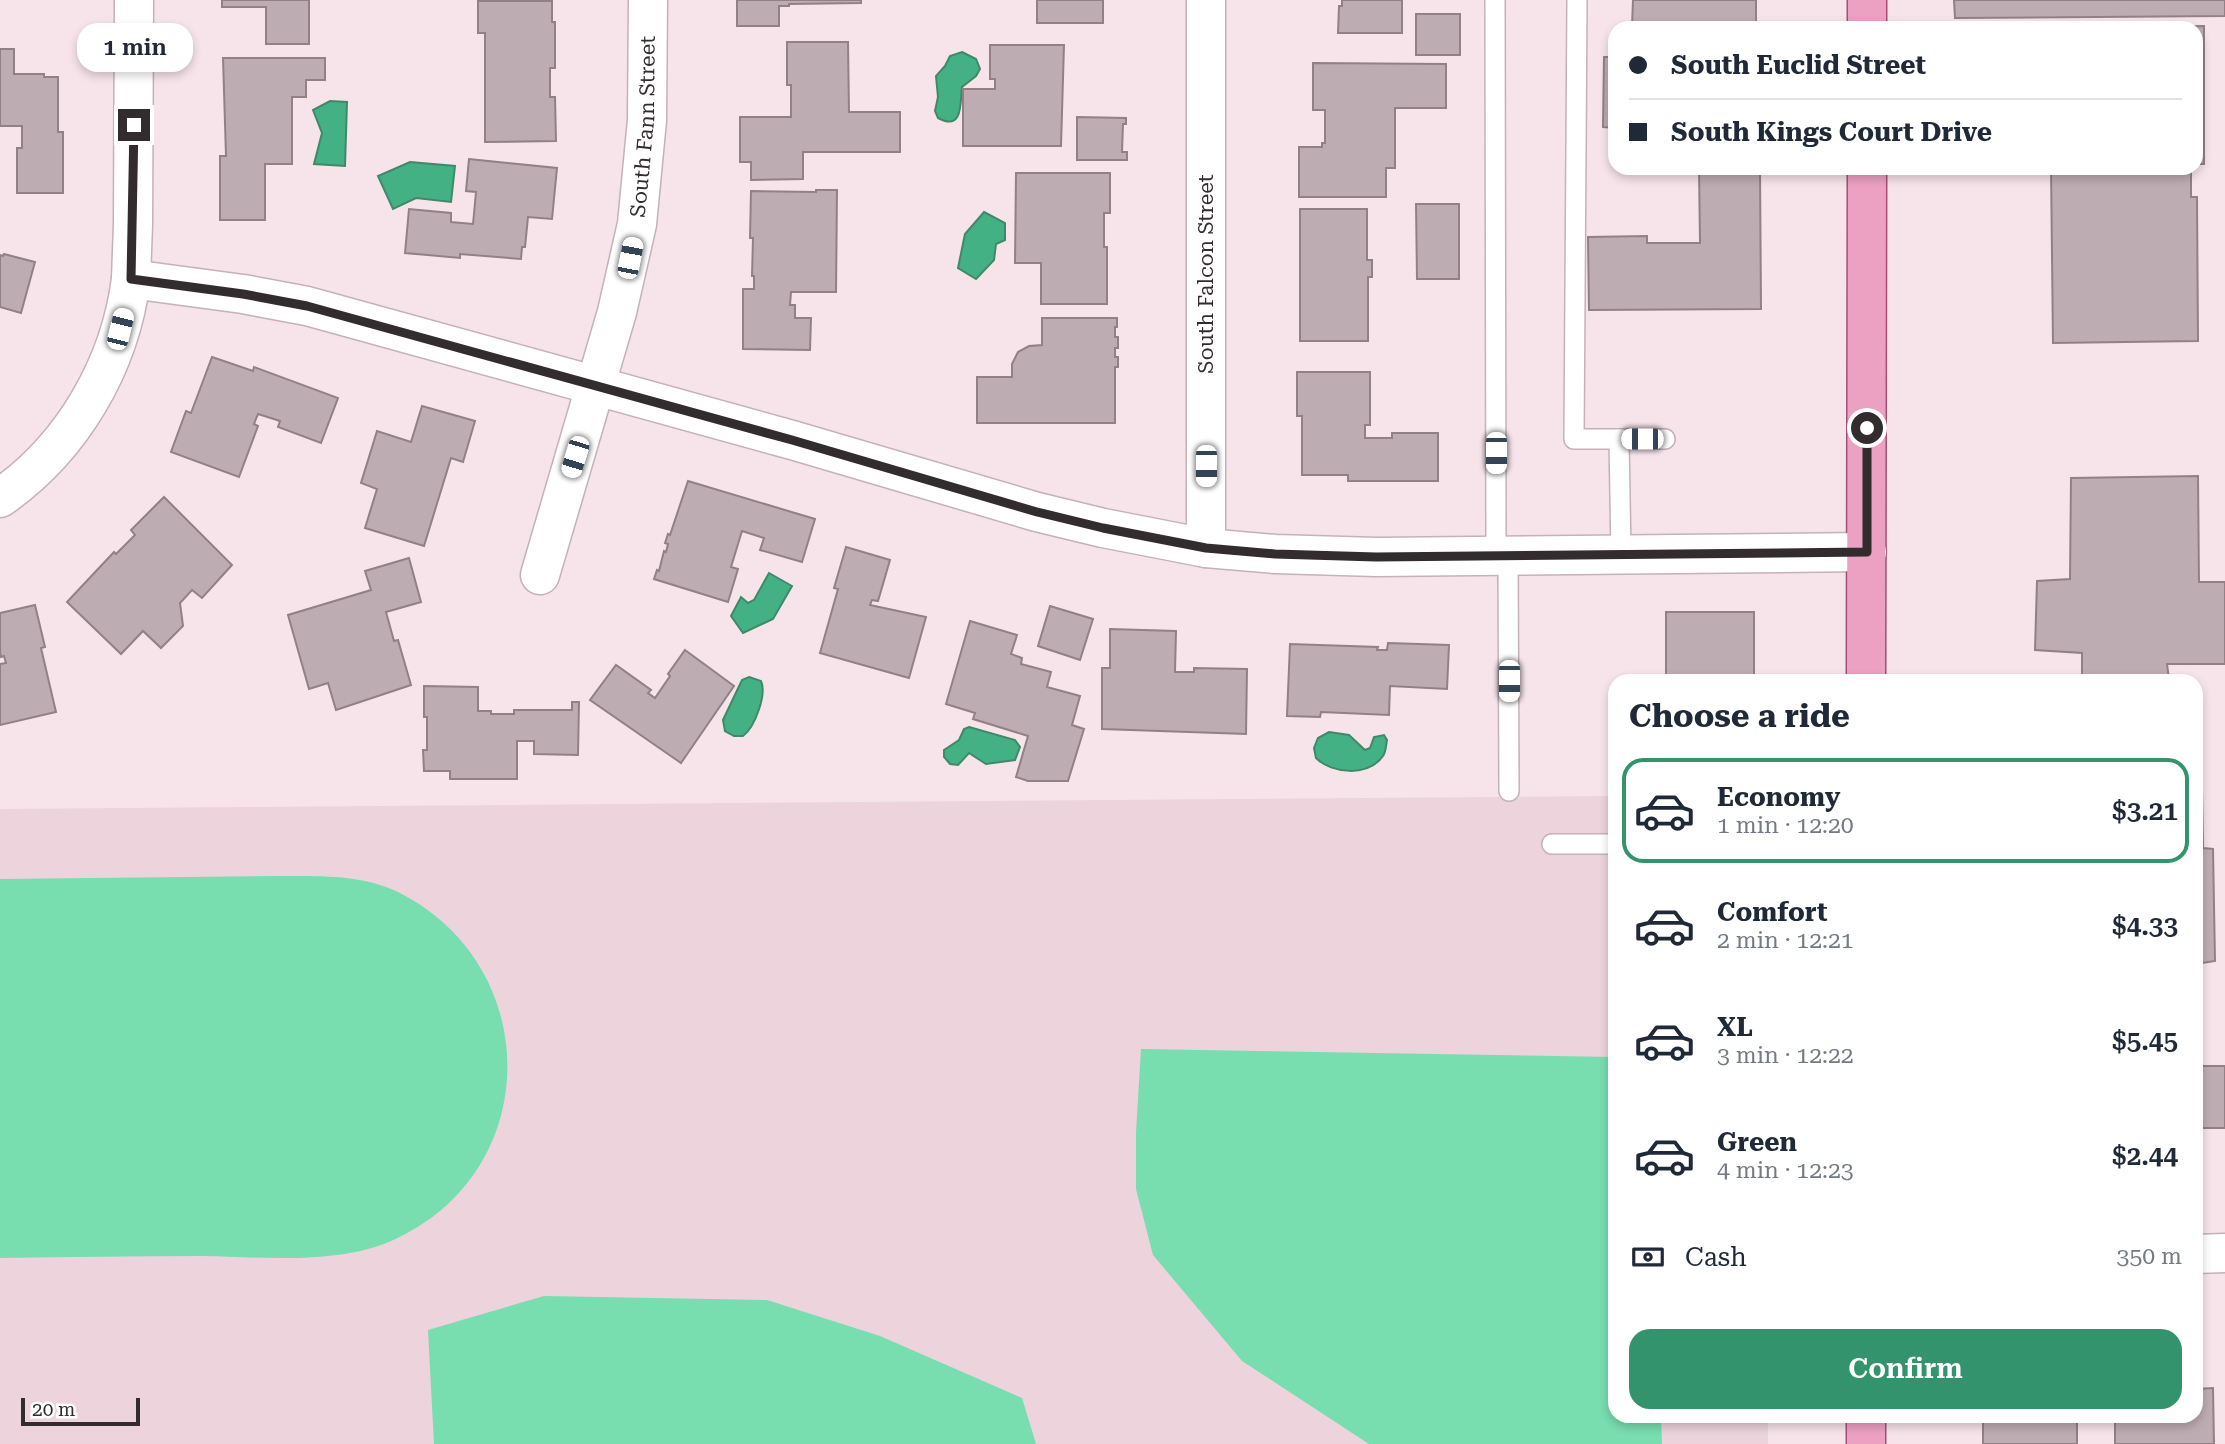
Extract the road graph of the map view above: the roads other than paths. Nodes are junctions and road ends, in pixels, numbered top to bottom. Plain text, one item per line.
1 (134, 0) edge
2 (648, 0) edge
3 (1206, 0) edge
4 (1495, 0) edge
5 (1577, 0) edge
6 (1867, 0) edge
7 (1867, 21) edge
8 (1867, 175) edge
9 (131, 279) junction
10 (596, 387) junction
11 (1619, 439) junction
12 (1665, 439) dead end
13 (0, 498) edge
14 (1206, 548) junction
15 (1867, 552) junction
16 (1621, 554) junction
17 (1502, 556) junction
18 (540, 575) dead end
19 (1866, 674) edge
20 (1509, 791) dead end
21 (1552, 844) dead end
22 (1608, 844) edge
23 (2203, 1254) edge
24 (2225, 1254) edge
25 (1866, 1423) edge
26 (1866, 1444) edge

1 - 9 street
2 - 10 street, South Fann Street
3 - 14 street, South Falcon Street
4 - 17 lane
5 - 11 lane
6 - 7 main road
8 - 15 main road
9 - 10 street
9 - 13 street
10 - 14 street
10 - 18 street, South Fann Street
11 - 12 lane
11 - 16 lane
14 - 17 street
15 - 16 street
15 - 19 main road
16 - 17 street
17 - 20 lane
21 - 22 lane
23 - 24 street
25 - 26 main road

